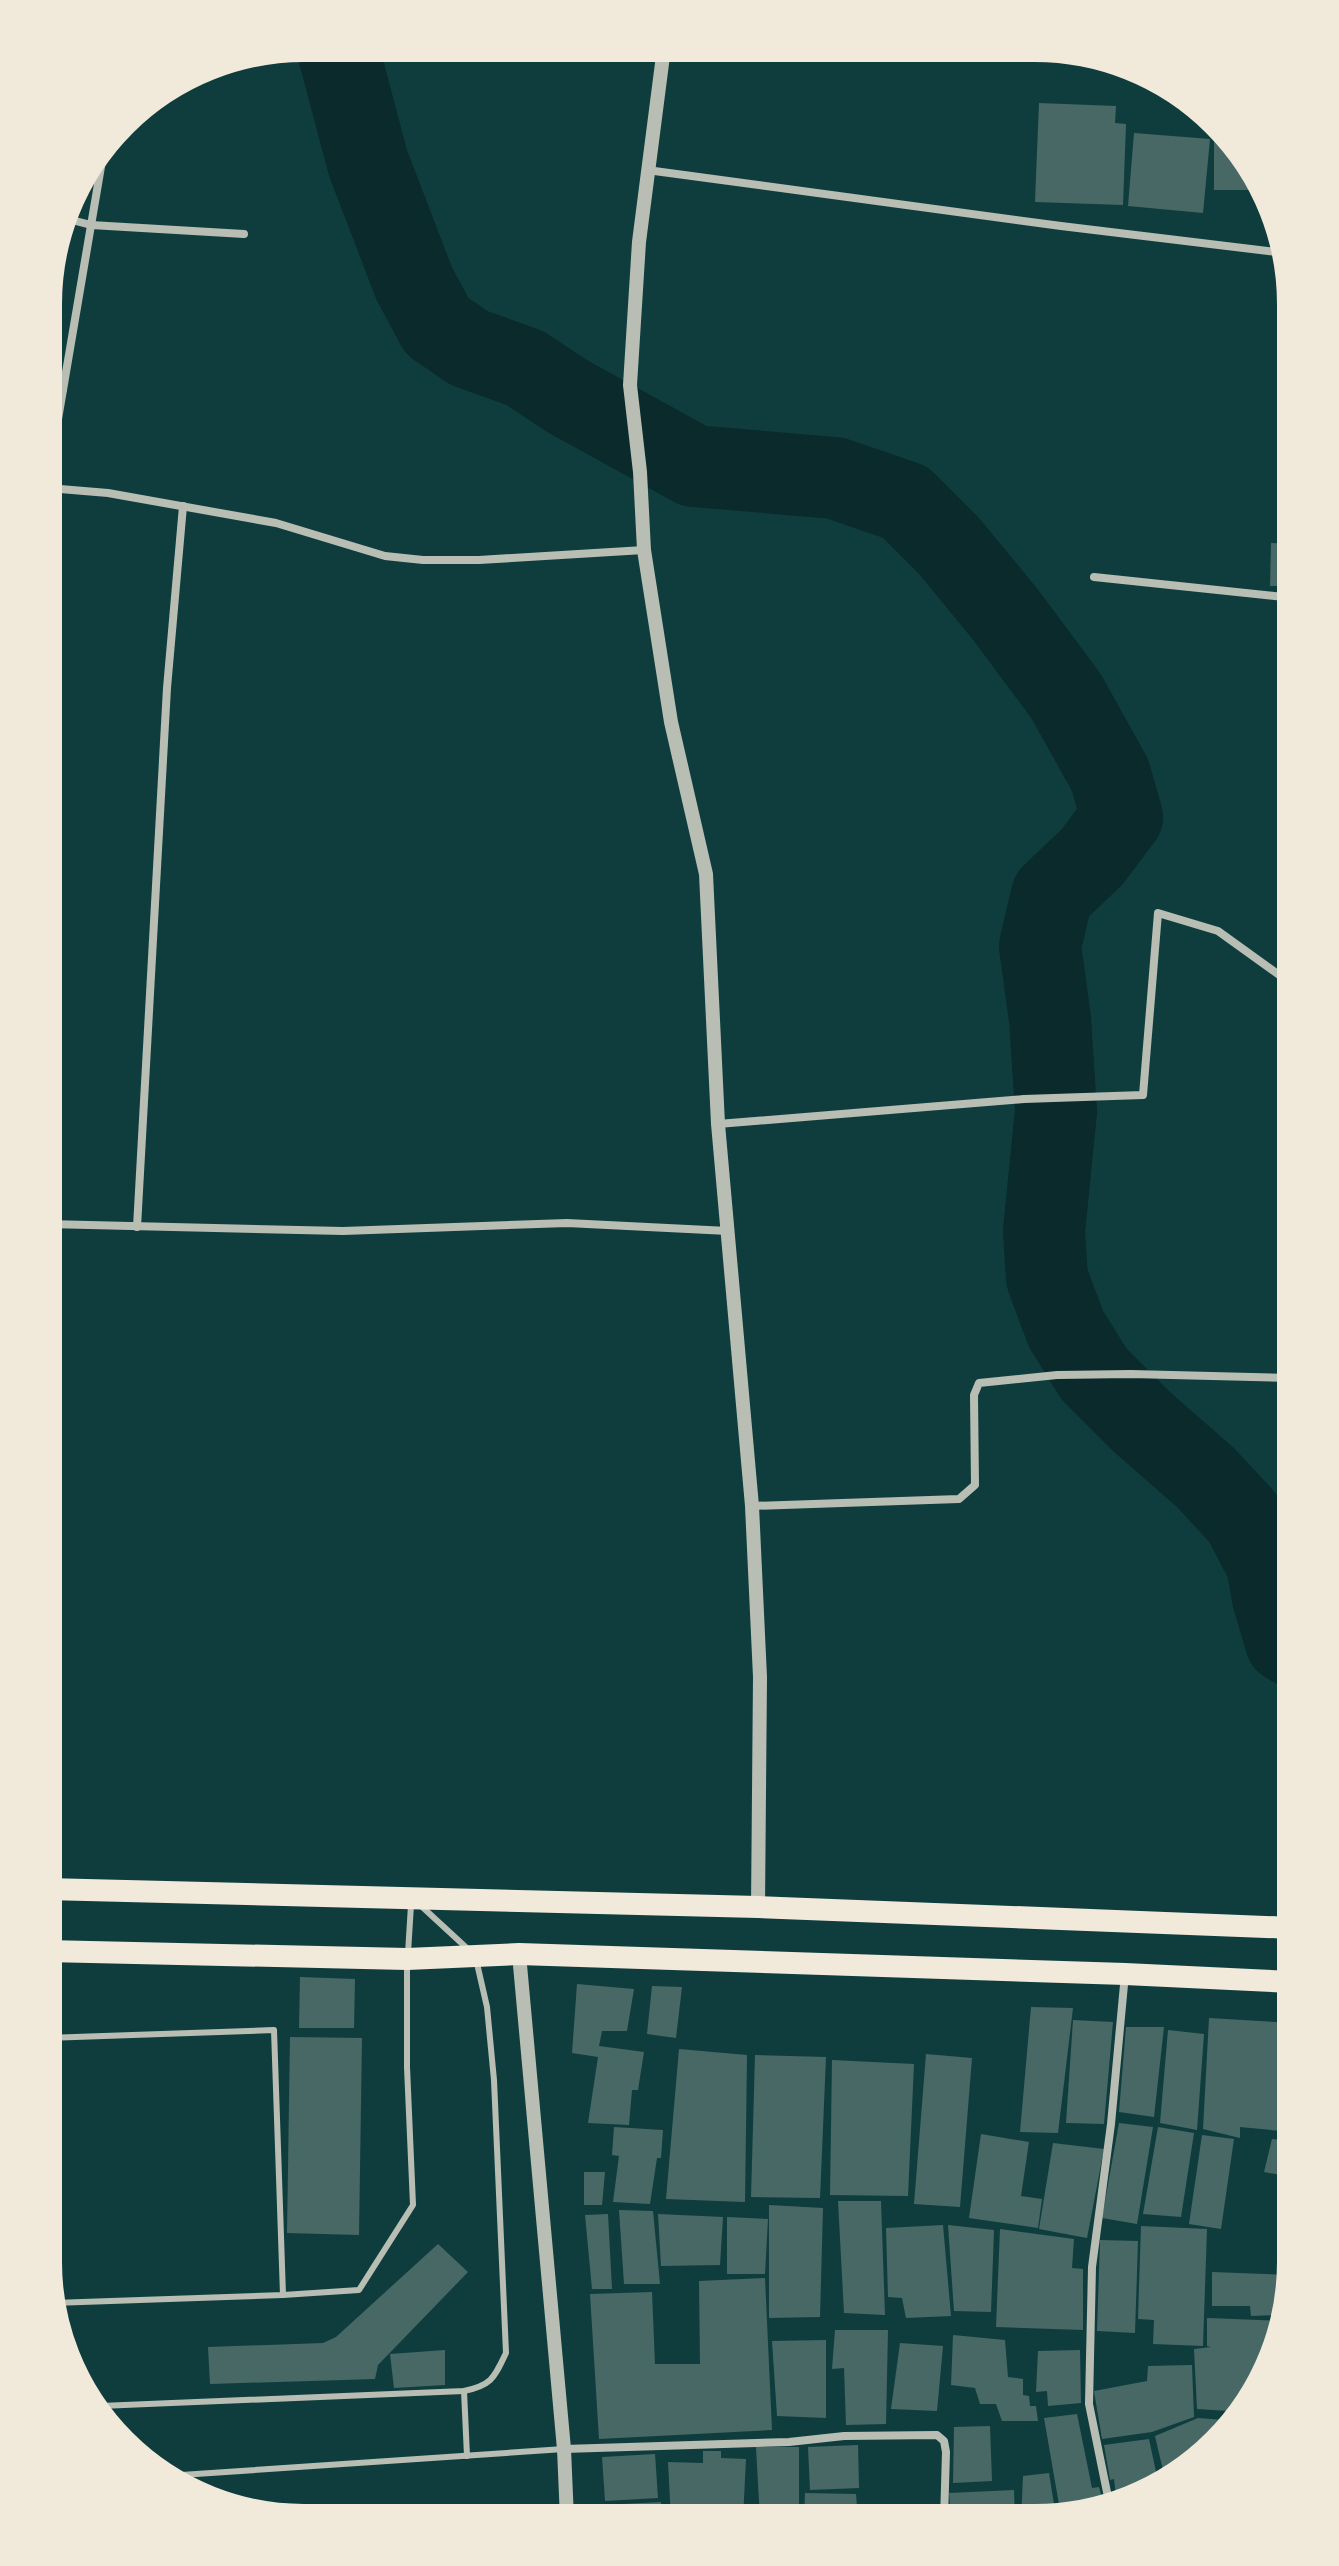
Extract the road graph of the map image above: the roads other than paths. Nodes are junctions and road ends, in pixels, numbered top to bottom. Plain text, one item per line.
1 (662, 60) edge
2 (101, 169) edge
3 (647, 170) junction
4 (75, 221) edge
5 (91, 225) junction
6 (244, 234) dead end
7 (1273, 252) edge
8 (60, 389) edge
9 (63, 390) junction
10 (60, 408) edge
11 (60, 489) edge
12 (183, 506) junction
13 (644, 550) junction
14 (1094, 577) dead end
15 (1279, 597) edge
16 (1279, 975) edge
17 (718, 1124) junction
18 (60, 1224) edge
19 (137, 1227) junction
20 (728, 1231) junction
21 (1278, 1378) edge
22 (752, 1506) junction
23 (60, 1889) edge
24 (411, 1897) junction
25 (758, 1907) junction
26 (1278, 1927) edge
27 (60, 1951) edge
28 (519, 1954) junction
29 (475, 1956) junction
30 (407, 1959) junction
31 (1125, 1974) junction
32 (1278, 1981) edge
33 (60, 2038) edge
34 (283, 2295) junction
35 (64, 2303) edge
36 (464, 2391) junction
37 (107, 2406) edge
38 (564, 2449) junction
39 (467, 2456) junction
40 (186, 2475) edge
41 (1108, 2495) edge
42 (566, 2506) edge
43 (944, 2506) edge

1 - 3 street
2 - 5 street
3 - 7 street
3 - 13 street
4 - 5 street
5 - 6 street
5 - 9 street
8 - 9 street
9 - 10 street
11 - 12 street
12 - 13 street
12 - 19 street
13 - 17 street
14 - 15 street
16 - 17 street
17 - 20 street
18 - 19 street
19 - 20 street
20 - 22 street
21 - 22 street
22 - 25 street
23 - 24 highway
24 - 25 highway
24 - 29 lane
24 - 30 lane
25 - 26 highway
27 - 30 highway
28 - 29 highway
28 - 31 highway
28 - 38 street
29 - 30 highway
29 - 36 lane
30 - 34 lane
31 - 32 highway
31 - 41 street
33 - 34 lane
34 - 35 lane
36 - 37 lane
36 - 39 lane
38 - 39 lane
38 - 42 street
38 - 43 street
39 - 40 lane

